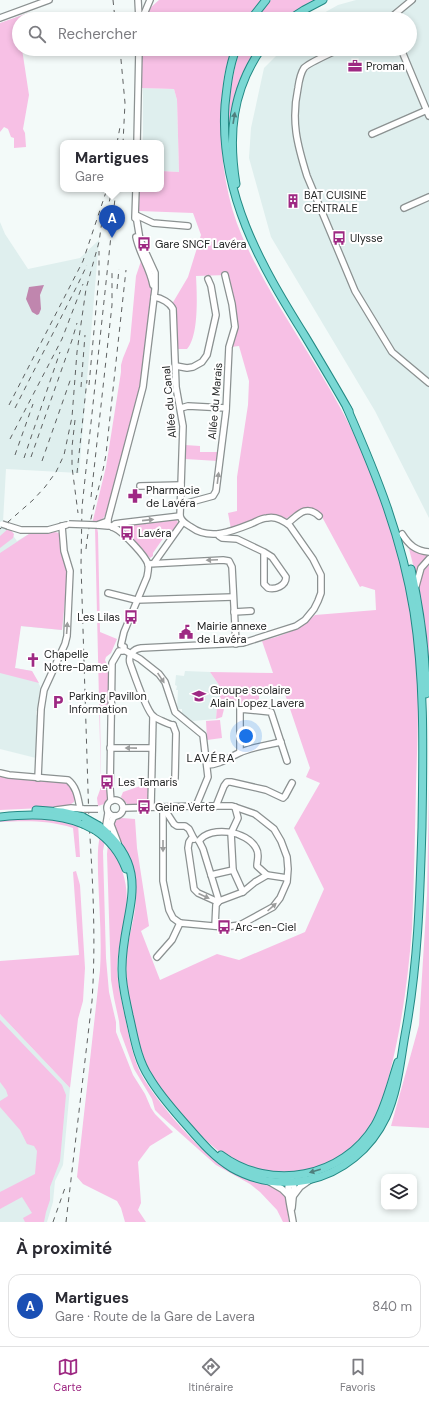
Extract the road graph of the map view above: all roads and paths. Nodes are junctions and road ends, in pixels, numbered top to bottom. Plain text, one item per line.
1 (49, 0) edge
2 (138, 0) edge
3 (141, 0) edge
4 (150, 0) edge
5 (266, 0) edge
6 (323, 0) edge
7 (412, 0) edge
8 (16, 12) edge
9 (139, 12) edge
10 (144, 12) edge
11 (257, 12) edge
12 (301, 12) edge
13 (397, 12) edge
14 (12, 14) edge
15 (0, 18) edge
16 (139, 56) edge
17 (233, 56) edge
18 (257, 56) edge
19 (326, 56) edge
20 (404, 56) edge
21 (428, 113) edge
22 (372, 134) dead end
23 (137, 140) edge
24 (136, 192) edge
25 (429, 197) edge
26 (404, 208) dead end
27 (240, 212) junction
28 (136, 215) junction
29 (188, 226) dead end
30 (225, 275) dead end
31 (208, 279) dead end
32 (154, 297) junction
33 (176, 366) junction
34 (429, 383) edge
35 (181, 408) junction
36 (226, 408) junction
37 (347, 408) junction
38 (140, 486) dead end
39 (181, 486) junction
40 (180, 505) junction
41 (319, 516) dead end
42 (182, 519) junction
43 (111, 523) junction
44 (3, 524) edge
45 (288, 524) junction
46 (66, 525) junction
47 (219, 534) junction
48 (402, 534) junction
49 (264, 552) junction
50 (429, 552) edge
51 (429, 559) edge
52 (154, 563) junction
53 (148, 564) junction
54 (415, 588) junction
55 (108, 593) dead end
56 (233, 597) junction
57 (136, 600) junction
58 (251, 611) dead end
59 (234, 612) junction
60 (236, 644) junction
61 (121, 649) junction
62 (131, 655) junction
63 (153, 716) junction
64 (182, 718) junction
65 (173, 725) junction
66 (281, 742) junction
67 (110, 748) junction
68 (152, 748) junction
69 (424, 751) junction
70 (240, 752) junction
71 (287, 761) dead end
72 (207, 765) junction
73 (0, 773) edge
74 (38, 778) junction
75 (173, 782) dead end
76 (292, 783) dead end
77 (78, 798) junction
78 (111, 801) junction
79 (196, 806) junction
80 (216, 806) junction
81 (151, 807) junction
82 (163, 807) junction
83 (235, 807) junction
84 (71, 808) junction
85 (124, 808) junction
86 (82, 809) junction
87 (108, 810) junction
88 (52, 811) junction
89 (0, 813) edge
90 (115, 816) junction
91 (0, 817) edge
92 (83, 820) junction
93 (111, 825) junction
94 (100, 830) junction
95 (231, 833) junction
96 (196, 840) junction
97 (122, 848) junction
98 (233, 870) junction
99 (211, 875) junction
100 (267, 875) junction
101 (287, 878) junction
102 (132, 886) junction
103 (243, 892) junction
104 (219, 901) junction
105 (180, 923) junction
106 (215, 926) junction
107 (157, 957) dead end
108 (404, 1042) junction
109 (196, 1135) junction
110 (312, 1179) junction
111 (290, 1180) junction
112 (268, 1181) junction
113 (291, 1196) junction
114 (293, 1222) edge

1 - 8 street
2 - 9 street
3 - 4 street
4 - 10 street
5 - 11 main road
6 - 12 main road
7 - 13 street
14 - 15 street
16 - 23 street
17 - 27 main road
27 -> 18 main road
19 - 34 street
20 - 21 street
21 - 22 street
24 - 28 street
25 - 26 street
27 - 37 main road
28 - 29 street
28 - 32 street
30 - 36 street, Allée du Marais
31 - 33 street
32 - 33 street, Allée du Canal
32 - 43 street
33 - 35 street, Allée du Canal
35 - 36 street
35 - 39 street, Allée du Canal
40 -> 36 street, Allée du Marais
37 - 48 main road
37 - 69 main road
38 - 39 street
39 - 40 street, Allée du Canal
40 - 42 street, Allée du Canal
41 - 45 street
43 -> 42 street
42 - 47 street
42 - 52 street
43 - 46 street, bridge
43 - 53 street
44 - 46 street
45 - 47 street
45 - 60 street
74 -> 46 street
47 - 49 street
48 - 50 street
48 - 54 main road
49 - 49 street
51 - 54 street
52 - 53 street
56 -> 52 street
53 - 57 street
54 - 69 main road
55 - 57 street
56 - 57 street
56 - 59 street
57 - 61 street
58 - 59 street
59 - 60 street
60 - 62 street
61 - 62 street
61 - 67 street
62 - 63 street
62 -> 64 street
63 - 65 street
63 - 68 street
64 - 65 street
64 - 72 street
65 - 75 street
66 - 70 street
66 - 70 street
66 - 71 street
68 -> 67 street
67 - 78 street
68 - 81 street
69 - 108 main road
70 - 72 street
72 - 79 street
73 - 74 street
74 - 77 street
76 - 80 street
77 - 84 street
77 - 86 street
78 - 85 street
78 - 87 street
79 - 80 street
79 - 82 street
80 - 83 street
81 - 82 street
81 - 85 street
82 - 96 street
82 -> 105 street
83 - 95 street
83 - 101 street
84 - 86 street
84 - 88 street
85 - 90 street
86 - 87 street, bridge
87 - 90 street
87 - 94 street
88 - 89 main road
88 - 92 main road
90 - 93 street
91 - 92 main road
92 - 94 main road, bridge
93 - 94 street
93 - 97 street
94 - 97 main road
94 - 102 main road
95 - 96 street
95 - 98 street
95 - 100 street
96 - 99 street
96 -> 104 street
97 - 102 main road
98 - 99 street
98 - 103 street
99 - 104 street
100 - 101 street
100 - 103 street
106 -> 101 street
102 - 109 main road
103 - 104 street
104 - 106 street
105 - 106 street
105 - 107 street
108 - 110 main road
108 -> 111 main road
109 - 111 main road
109 - 112 main road
110 - 111 main road
110 - 113 street
111 - 112 main road
111 - 113 street
112 - 113 street
113 - 114 street

